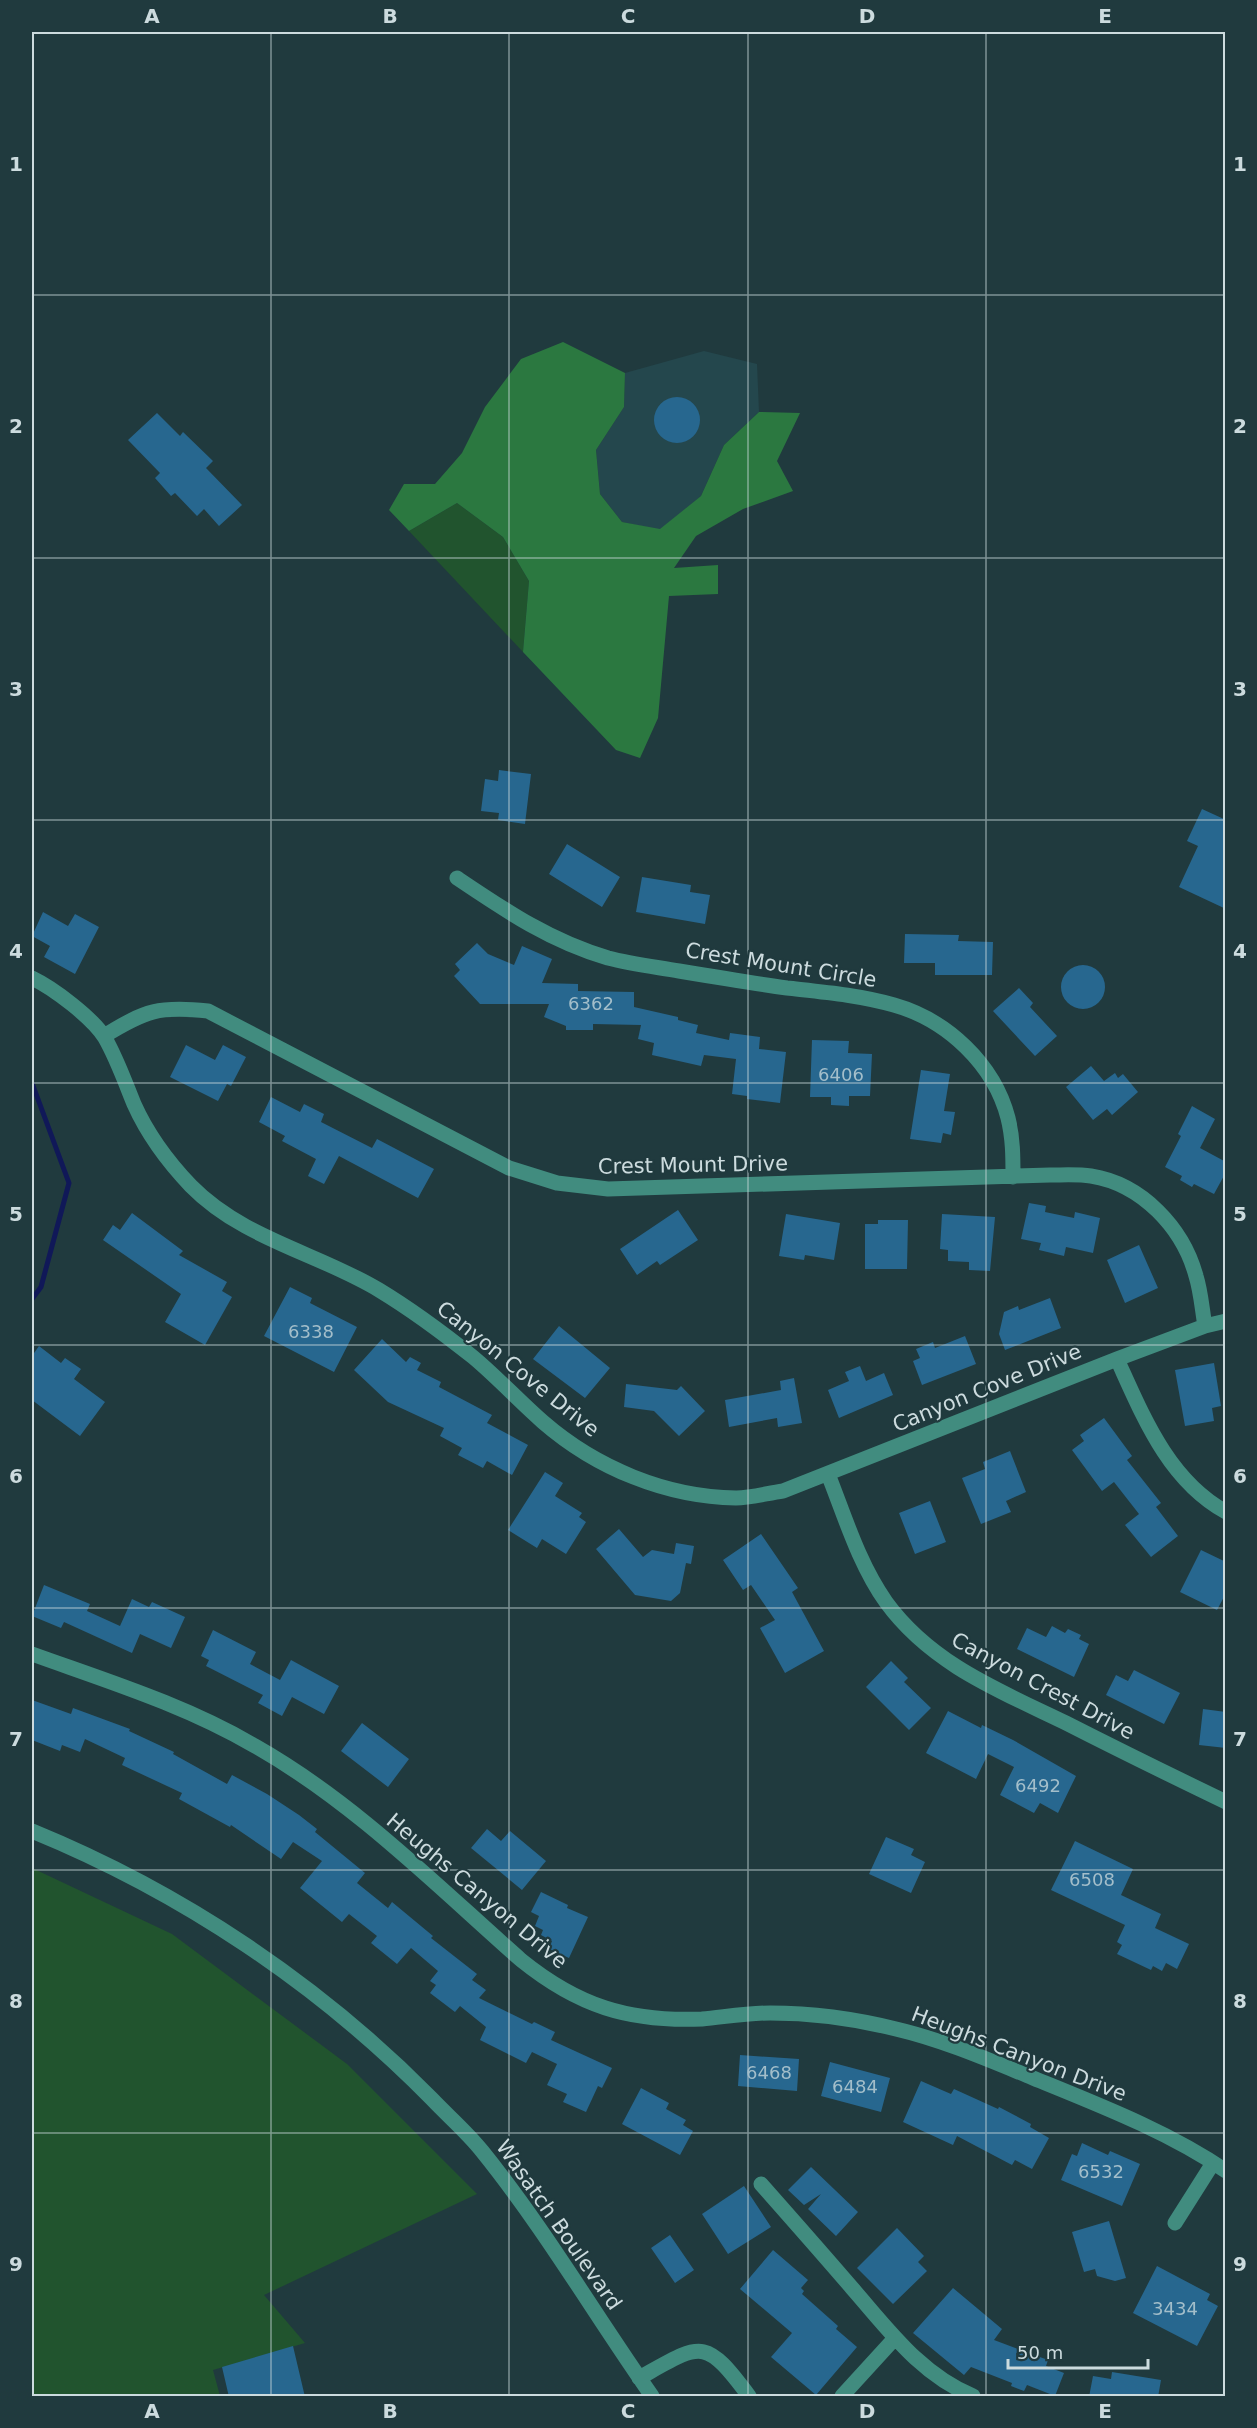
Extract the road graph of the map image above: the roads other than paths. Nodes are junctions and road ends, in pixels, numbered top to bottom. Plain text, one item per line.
1 (457, 878) dead end
2 (32, 978) edge
3 (104, 1035) junction
4 (1013, 1177) junction
5 (1226, 1321) edge
6 (1205, 1326) junction
7 (1117, 1359) junction
8 (828, 1474) junction
9 (1226, 1512) edge
10 (32, 1654) edge
11 (1226, 1802) edge
12 (32, 1831) edge
13 (1219, 2167) edge
14 (761, 2184) dead end
15 (1175, 2223) dead end
16 (895, 2338) junction
17 (639, 2378) junction
18 (652, 2397) edge
19 (749, 2397) edge
20 (842, 2397) edge
21 (973, 2397) edge

1 - 4 street, Crest Mount Circle
2 - 3 street, Canyon Cove Drive
3 - 4 street, Crest Mount Drive
3 - 8 street, Canyon Cove Drive
4 - 6 street, Crest Mount Drive
5 - 6 street, Canyon Cove Drive
6 - 7 street, Canyon Cove Drive
7 - 8 street, Canyon Cove Drive
7 - 9 street
8 - 11 street, Canyon Crest Drive
10 - 13 street, Heughs Canyon Drive
12 - 17 street, Wasatch Boulevard
13 - 15 street
14 - 16 street
16 - 20 street
16 - 21 street
17 - 18 street, Wasatch Boulevard
17 - 19 street

